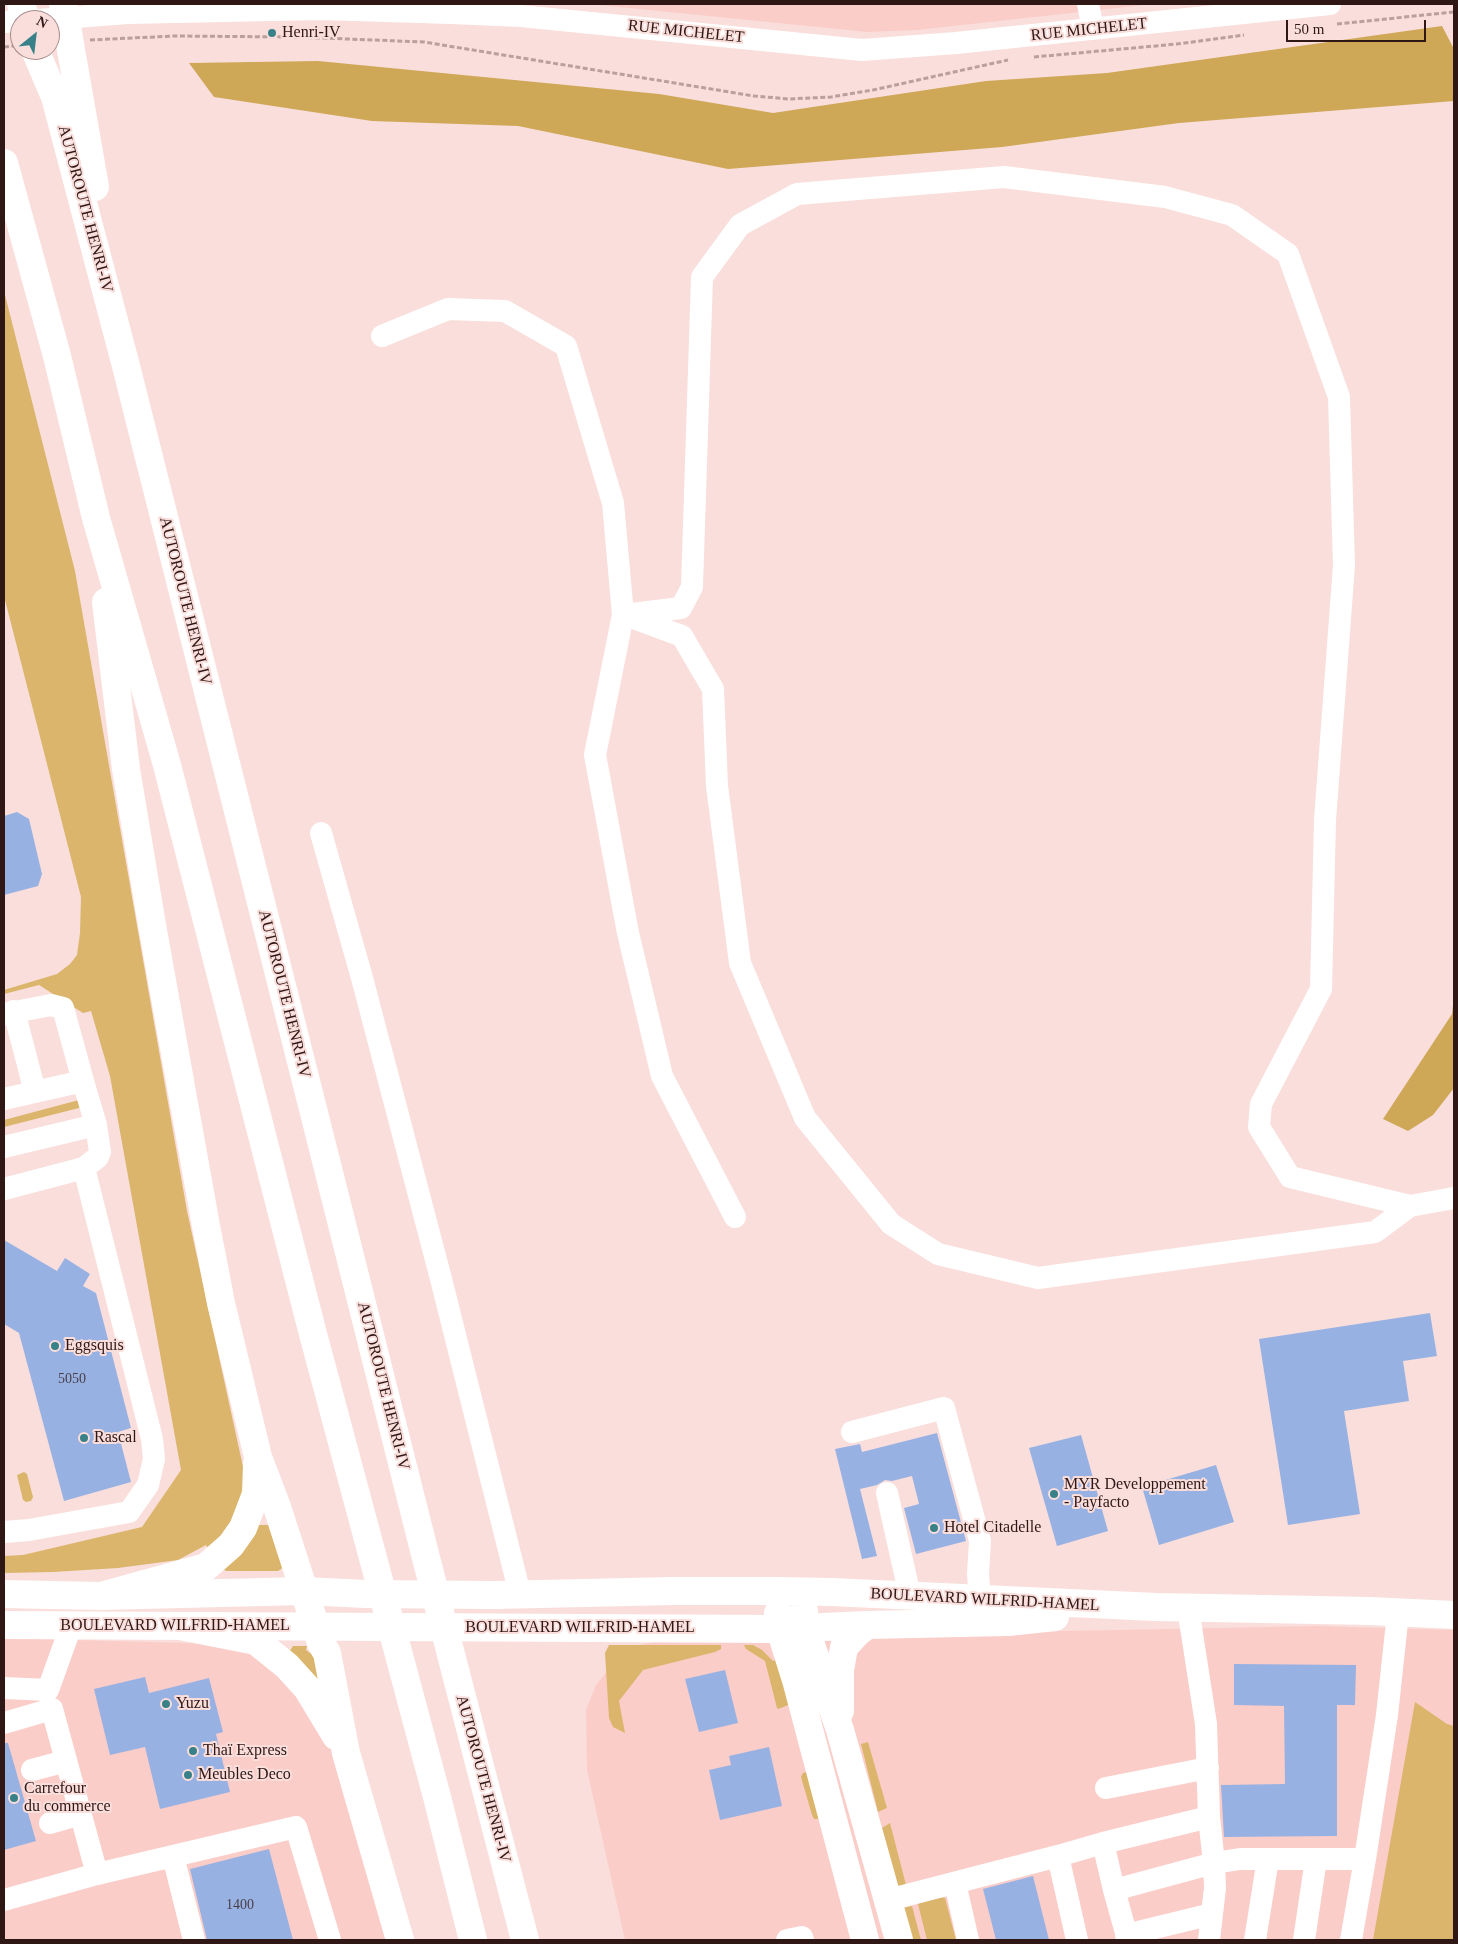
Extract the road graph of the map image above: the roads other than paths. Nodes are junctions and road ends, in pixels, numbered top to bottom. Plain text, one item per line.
1 (1088, 4) edge
2 (1330, 4) edge
3 (321, 6) edge
4 (60, 18) edge
5 (1093, 29) junction
6 (51, 60) edge
7 (52, 60) edge
8 (4, 163) edge
9 (382, 336) dead end
10 (126, 366) junction
11 (96, 518) junction
12 (623, 615) junction
13 (321, 833) dead end
14 (9, 1012) edge
15 (83, 1081) junction
16 (35, 1092) junction
17 (4, 1099) edge
18 (96, 1125) junction
19 (4, 1147) edge
20 (84, 1168) junction
21 (5, 1186) edge
22 (1454, 1198) edge
23 (1410, 1206) junction
24 (735, 1217) dead end
25 (852, 1432) dead end
26 (258, 1457) junction
27 (887, 1493) dead end
28 (4, 1532) edge
29 (304, 1591) junction
30 (790, 1591) junction
31 (4, 1594) edge
32 (520, 1594) junction
33 (101, 1596) junction
34 (910, 1596) junction
35 (980, 1600) junction
36 (1156, 1607) junction
37 (1188, 1608) junction
38 (1398, 1612) junction
39 (1454, 1615) edge
40 (867, 1624) junction
41 (4, 1625) edge
42 (71, 1626) junction
43 (180, 1626) junction
44 (316, 1627) junction
45 (792, 1628) junction
46 (4, 1688) edge
47 (50, 1700) junction
48 (4, 1723) edge
49 (840, 1730) junction
50 (346, 1753) junction
51 (66, 1761) junction
52 (1208, 1768) junction
53 (32, 1770) dead end
54 (1106, 1788) dead end
55 (81, 1814) junction
56 (1209, 1817) junction
57 (50, 1823) dead end
58 (1103, 1843) junction
59 (173, 1856) junction
60 (1058, 1856) junction
61 (1268, 1859) junction
62 (1316, 1859) junction
63 (1365, 1859) junction
64 (1214, 1862) junction
65 (97, 1874) junction
66 (955, 1883) junction
67 (1114, 1890) junction
68 (4, 1900) edge
69 (888, 1900) junction
70 (1212, 1914) junction
71 (1127, 1938) edge
72 (194, 1940) edge
73 (330, 1940) edge
74 (400, 1940) edge
75 (473, 1940) edge
76 (525, 1940) edge
77 (788, 1940) edge
78 (803, 1940) edge
79 (865, 1940) edge
80 (899, 1940) edge
81 (968, 1940) edge
82 (1077, 1940) edge
83 (1209, 1940) edge
84 (1255, 1940) edge
85 (1304, 1940) edge
86 (1351, 1940) edge

1 - 5 street
2 - 5 street, RUE MICHELET
3 - 4 street, RUE MICHELET
3 - 5 street, RUE MICHELET
6 - 10 main road, AUTOROUTE HENRI-IV
7 - 10 main road
8 - 11 main road
9 - 12 street
10 - 76 main road, AUTOROUTE HENRI-IV
11 - 26 main road
11 - 75 main road
12 - 23 street
12 - 23 street
12 - 24 street
13 - 32 street
14 - 15 street
14 - 16 street
15 - 16 street
15 - 18 street
16 - 17 street
18 - 19 street
18 - 20 street
20 - 21 street
20 - 28 street
22 - 23 street
25 - 35 street
26 - 29 main road
26 - 33 main road
27 - 34 street
29 - 32 main road, BOULEVARD WILFRID-HAMEL
29 - 33 main road, BOULEVARD WILFRID-HAMEL
29 - 44 main road
30 - 32 main road, BOULEVARD WILFRID-HAMEL
30 - 34 main road, BOULEVARD WILFRID-HAMEL
30 - 45 main road
31 - 33 main road, BOULEVARD WILFRID-HAMEL
34 - 35 main road, BOULEVARD WILFRID-HAMEL
35 - 36 main road, BOULEVARD WILFRID-HAMEL
36 - 37 main road, BOULEVARD WILFRID-HAMEL
36 - 40 main road, BOULEVARD WILFRID-HAMEL
37 - 38 main road, BOULEVARD WILFRID-HAMEL
37 - 52 street
38 - 39 main road, BOULEVARD WILFRID-HAMEL
38 - 63 street
40 - 45 main road, BOULEVARD WILFRID-HAMEL
40 - 49 main road
41 - 42 main road, BOULEVARD WILFRID-HAMEL
42 - 43 main road, BOULEVARD WILFRID-HAMEL
42 - 47 street
43 - 44 main road, BOULEVARD WILFRID-HAMEL
43 - 50 main road
44 - 45 main road, BOULEVARD WILFRID-HAMEL
44 - 50 main road
45 - 49 main road
45 - 79 main road
46 - 47 street
47 - 48 street
47 - 51 street
49 - 69 main road
50 - 74 main road
51 - 53 street
51 - 55 street
52 - 54 street
52 - 56 street
55 - 57 street
55 - 65 street
56 - 58 street
56 - 64 street
58 - 60 street
58 - 67 street
59 - 65 street
59 - 72 street
59 - 73 street
60 - 66 street
60 - 82 street
61 - 62 street
61 - 64 street
61 - 84 street
62 - 63 street
62 - 85 street
63 - 86 street
64 - 67 street
64 - 70 street
65 - 68 street
66 - 69 street
66 - 81 street
67 - 71 street
69 - 80 main road
70 - 71 street
70 - 83 street
77 - 78 street

